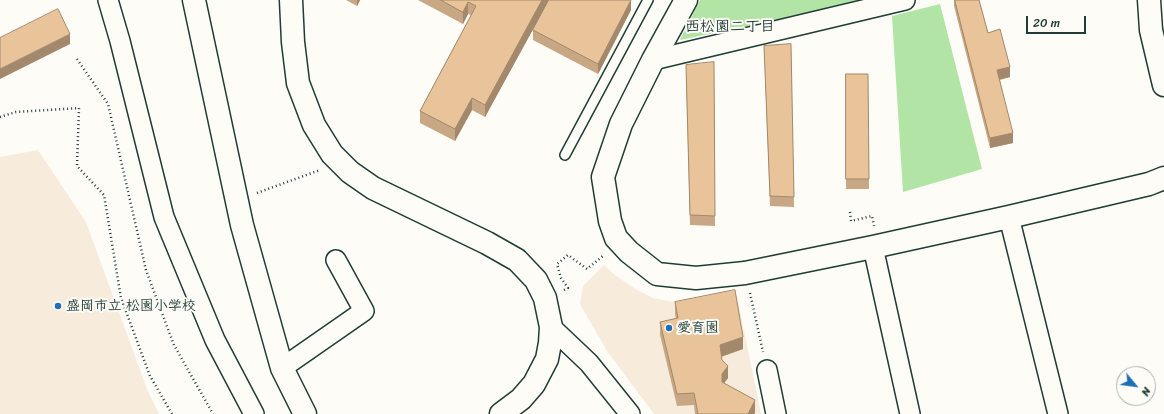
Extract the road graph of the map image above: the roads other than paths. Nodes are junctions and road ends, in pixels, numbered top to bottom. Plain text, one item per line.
1 (108, 0) edge
2 (194, 0) edge
3 (291, 0) edge
4 (648, 0) edge
5 (905, 0) edge
6 (1148, 0) edge
7 (680, 2) edge
8 (653, 60) junction
9 (1164, 85) edge
10 (565, 155) dead end
11 (1164, 178) edge
12 (1009, 217) junction
13 (876, 246) junction
14 (336, 260) dead end
15 (551, 327) junction
16 (282, 368) junction
17 (767, 370) road end
18 (254, 414) edge
19 (305, 414) edge
20 (501, 414) edge
21 (630, 414) edge
22 (776, 414) edge
23 (910, 414) edge
24 (1058, 414) edge

1 - 18 street
2 - 16 street
3 - 15 street
4 - 10 lane
5 - 8 street
6 - 9 street
7 - 8 street
8 - 13 street
11 - 12 street
12 - 13 street
12 - 24 street
13 - 23 street
14 - 16 street
15 - 20 street
15 - 21 street
16 - 19 street
17 - 22 street

